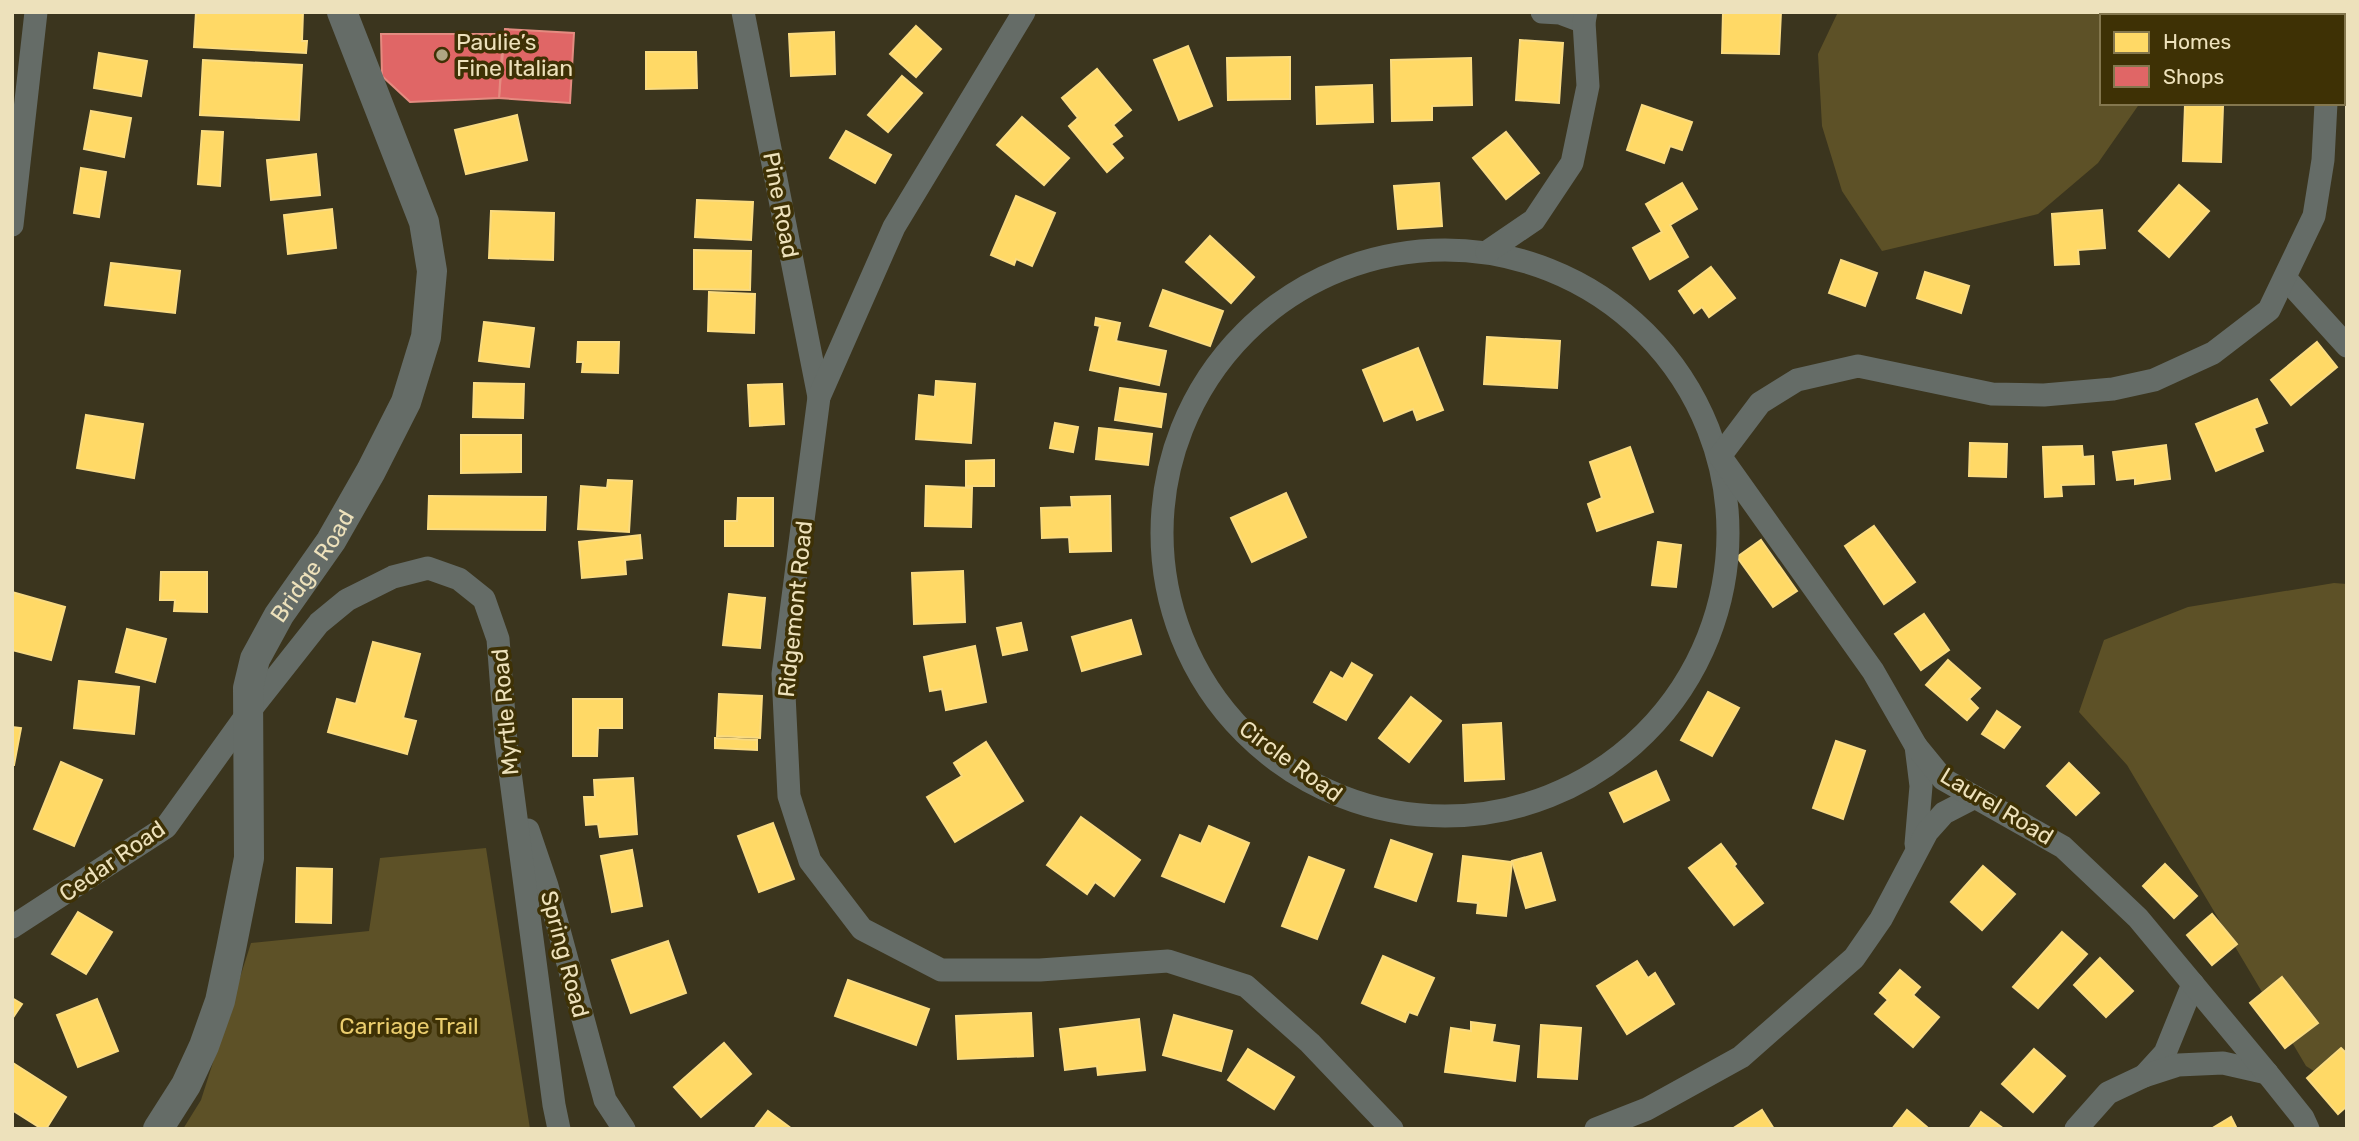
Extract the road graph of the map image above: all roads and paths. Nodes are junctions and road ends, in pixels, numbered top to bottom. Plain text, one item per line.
1 (36, 12) edge
2 (342, 12) edge
3 (743, 12) edge
4 (1024, 12) edge
5 (1542, 12) edge
6 (1585, 17) edge
7 (2326, 105) edge
8 (17, 145) edge
9 (12, 225) edge
10 (1487, 252) junction
11 (2286, 279) junction
12 (2347, 346) edge
13 (819, 397) junction
14 (1720, 456) junction
15 (248, 713) junction
16 (1916, 746) junction
17 (511, 777) junction
18 (1975, 797) junction
19 (1916, 851) junction
20 (12, 927) edge
21 (2193, 984) junction
22 (2267, 1073) junction
23 (2144, 1076) junction
24 (158, 1129) edge
25 (559, 1129) edge
26 (624, 1129) edge
27 (1392, 1129) edge
28 (1597, 1129) edge
29 (2076, 1129) edge
30 (2308, 1129) edge

1 - 8 street
2 - 15 street, Bridge Road
3 - 13 street, Pine Road
4 - 13 street, Ridgemont Road
5 - 6 street
6 - 10 street
7 - 11 street
8 - 9 street
10 - 14 street, Circle Road
10 - 14 street, Circle Road
11 - 12 street
11 - 14 street
13 - 27 street, Ridgemont Road
14 - 16 street, Laurel Road
15 - 17 street, Myrtle Road
15 - 20 street, Cedar Road
15 - 24 street, Bridge Road
16 - 18 street, Laurel Road
16 - 19 street
17 - 25 street, Myrtle Road
17 - 26 street, Spring Road
18 - 19 street
18 - 21 street, Laurel Road
19 - 28 street
21 - 22 street, Laurel Road
21 - 23 street
22 - 23 street
22 - 30 street, Laurel Road
23 - 29 street

